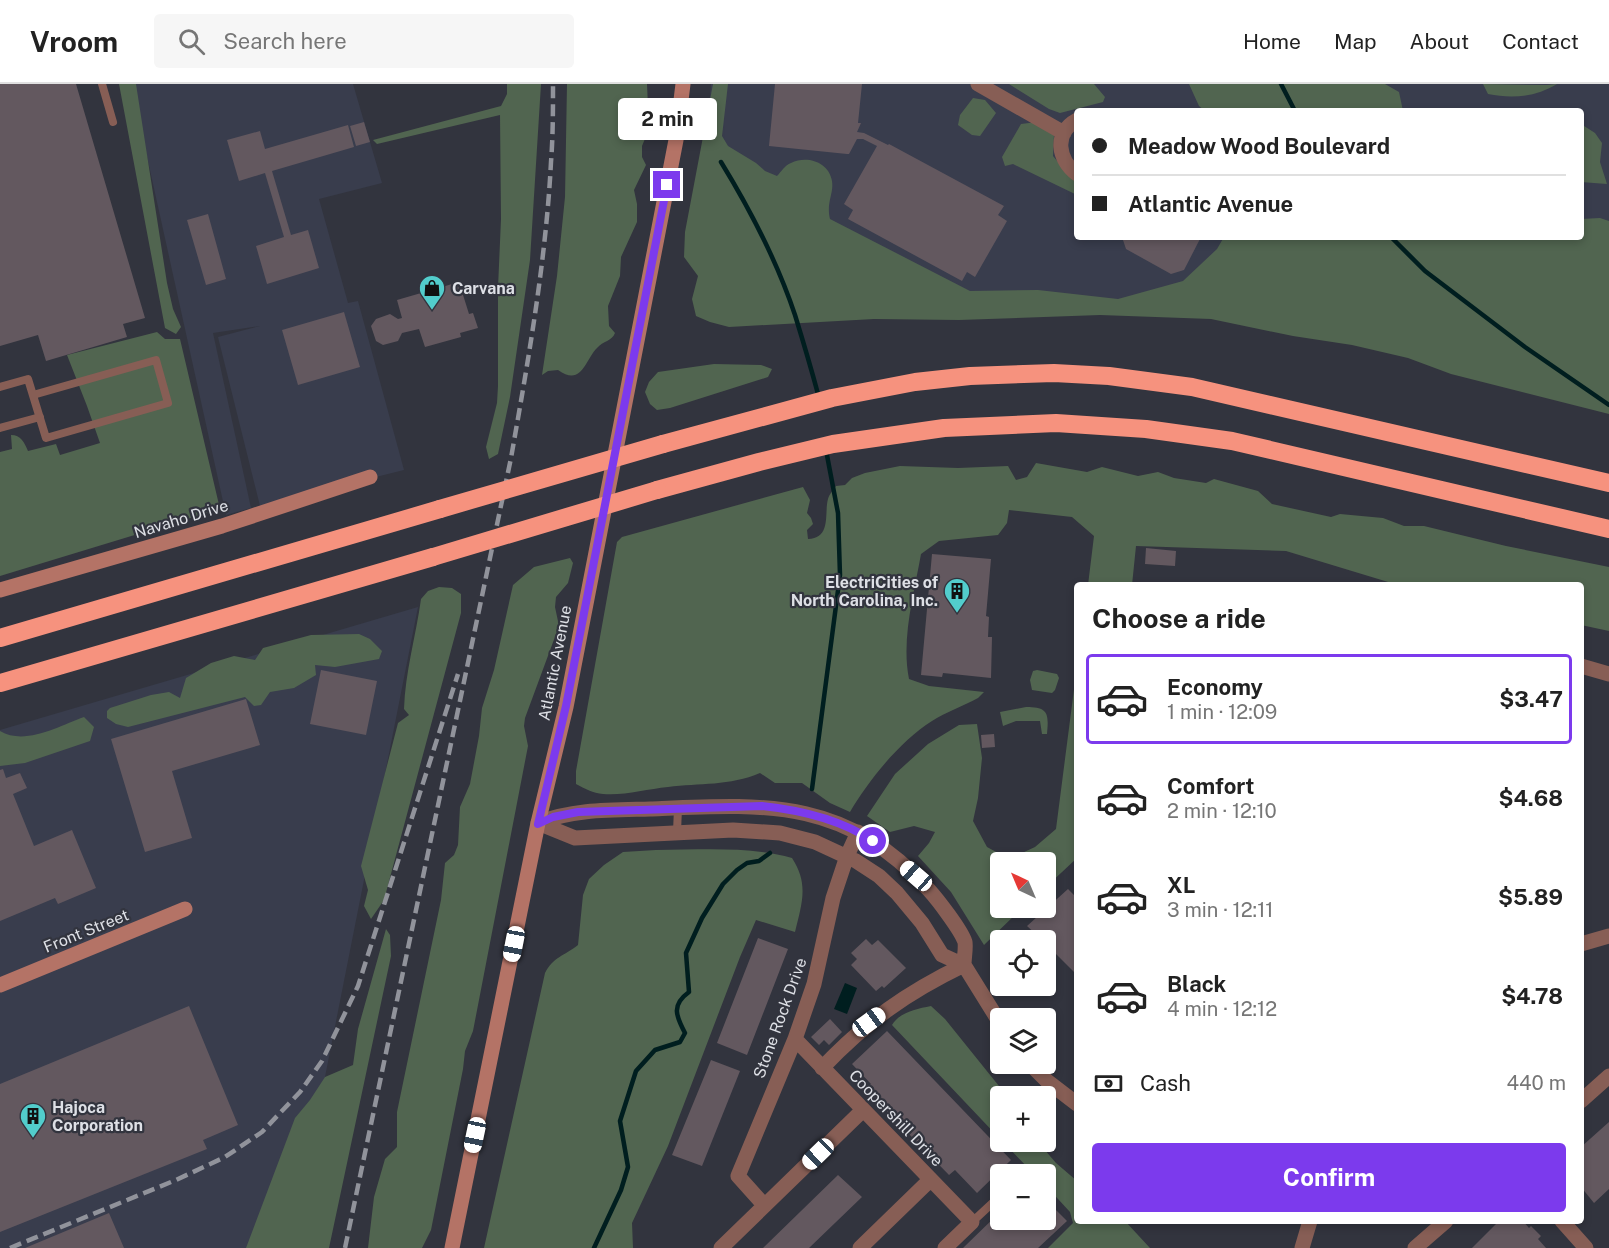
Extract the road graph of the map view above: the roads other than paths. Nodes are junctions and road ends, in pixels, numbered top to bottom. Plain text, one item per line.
1 (102, 84) edge
2 (683, 84) edge
3 (978, 84) edge
4 (113, 122) dead end
5 (1074, 122) edge
6 (1064, 133) junction
7 (1074, 172) edge
8 (0, 387) edge
9 (33, 395) junction
10 (40, 417) junction
11 (0, 428) edge
12 (370, 477) dead end
13 (1609, 483) edge
14 (1609, 529) edge
15 (0, 590) edge
16 (0, 638) edge
17 (1584, 667) edge
18 (1609, 674) edge
19 (0, 683) edge
20 (678, 808) junction
21 (538, 824) junction
22 (677, 832) junction
23 (858, 832) junction
24 (847, 856) junction
25 (184, 909) dead end
26 (1609, 936) edge
27 (1584, 943) edge
28 (964, 965) junction
29 (0, 985) edge
30 (991, 1008) edge
31 (795, 1039) junction
32 (822, 1068) junction
33 (1040, 1074) edge
34 (1609, 1076) edge
35 (1584, 1098) edge
36 (1074, 1102) edge
37 (863, 1110) junction
38 (930, 1180) junction
39 (764, 1205) junction
40 (990, 1205) edge
41 (972, 1222) junction
42 (1309, 1224) edge
43 (1443, 1224) edge
44 (1565, 1224) edge
45 (452, 1248) edge
46 (721, 1248) edge
47 (860, 1248) edge
48 (945, 1248) edge
49 (1302, 1248) edge
50 (1415, 1248) edge
51 (1586, 1248) edge

1 - 4 lane
2 - 21 main road, Atlantic Avenue
3 - 6 street
5 - 6 street
6 - 7 street
8 - 9 lane
9 - 10 lane
9 - 10 lane
10 - 11 lane
12 - 15 main road, Navaho Drive
13 - 16 highway, bridge
14 - 19 highway, bridge
17 - 18 street
20 - 21 street
20 - 22 lane
20 - 23 street
21 - 22 street
21 - 45 main road, Atlantic Avenue
22 - 24 street
23 - 24 street, Stone Rock Drive
23 - 28 street
24 - 28 street
24 - 31 street, Stone Rock Drive
25 - 29 main road, Front Street
26 - 27 street
28 - 30 street
28 - 32 street
31 - 32 street, Coopershill Drive
31 - 39 street, Stone Rock Drive
32 - 37 street, Coopershill Drive
33 - 36 street
34 - 35 street
37 - 38 street, Coopershill Drive
37 - 39 street
38 - 41 street, Coopershill Drive
38 - 47 street
39 - 46 street
40 - 41 lane
41 - 48 street
42 - 49 street
43 - 50 street
44 - 51 street

